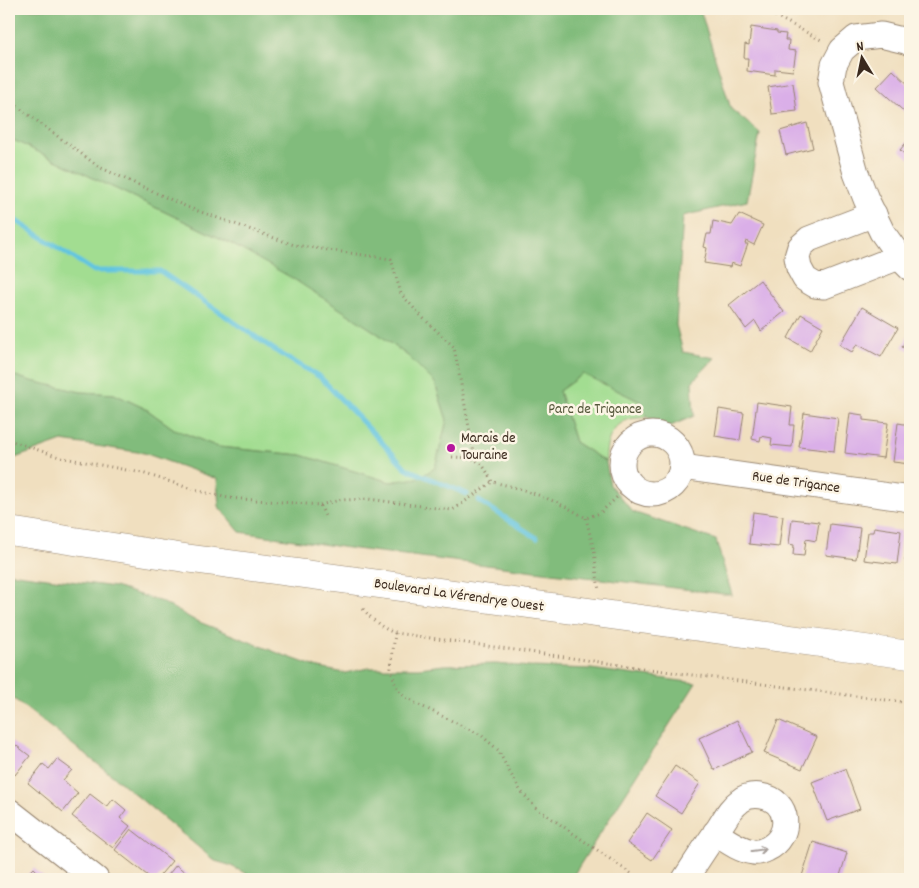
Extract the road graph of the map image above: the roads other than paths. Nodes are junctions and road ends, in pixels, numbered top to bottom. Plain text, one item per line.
1 (910, 43) edge
2 (874, 214) junction
3 (905, 262) edge
4 (682, 467) junction
5 (910, 499) edge
6 (9, 532) edge
7 (9, 544) edge
8 (185, 558) junction
9 (910, 655) edge
10 (9, 811) edge
11 (715, 833) dead end
12 (96, 879) edge
13 (684, 879) edge

1 - 2 street
2 - 3 street
2 - 3 street
4 - 4 street
4 - 5 street, Rue de Trigance
6 - 8 main road, Boulevard La Vérendrye Ouest
7 - 8 main road
8 - 9 main road, Boulevard La Vérendrye Ouest
10 - 12 street
11 - 13 street

